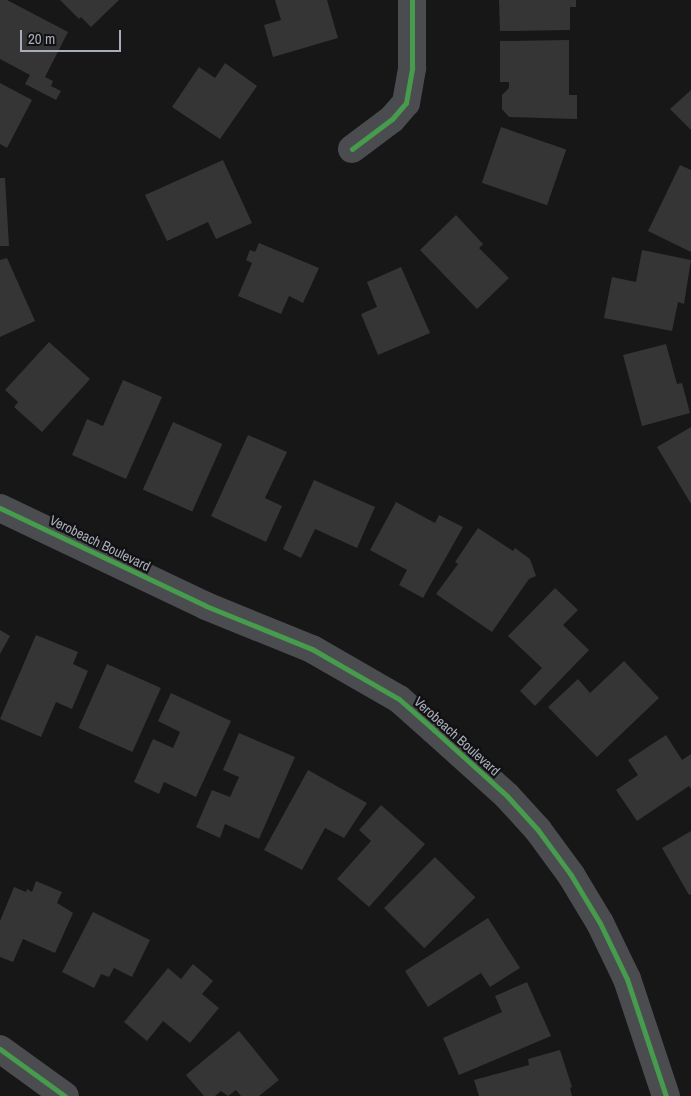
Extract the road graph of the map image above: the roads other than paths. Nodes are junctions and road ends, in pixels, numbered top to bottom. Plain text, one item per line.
1 (412, 0) edge
2 (352, 149) dead end
3 (0, 508) edge
4 (0, 1049) edge
5 (65, 1096) edge
6 (666, 1096) edge

1 - 2 street
3 - 6 street, Verobeach Boulevard
4 - 5 street

